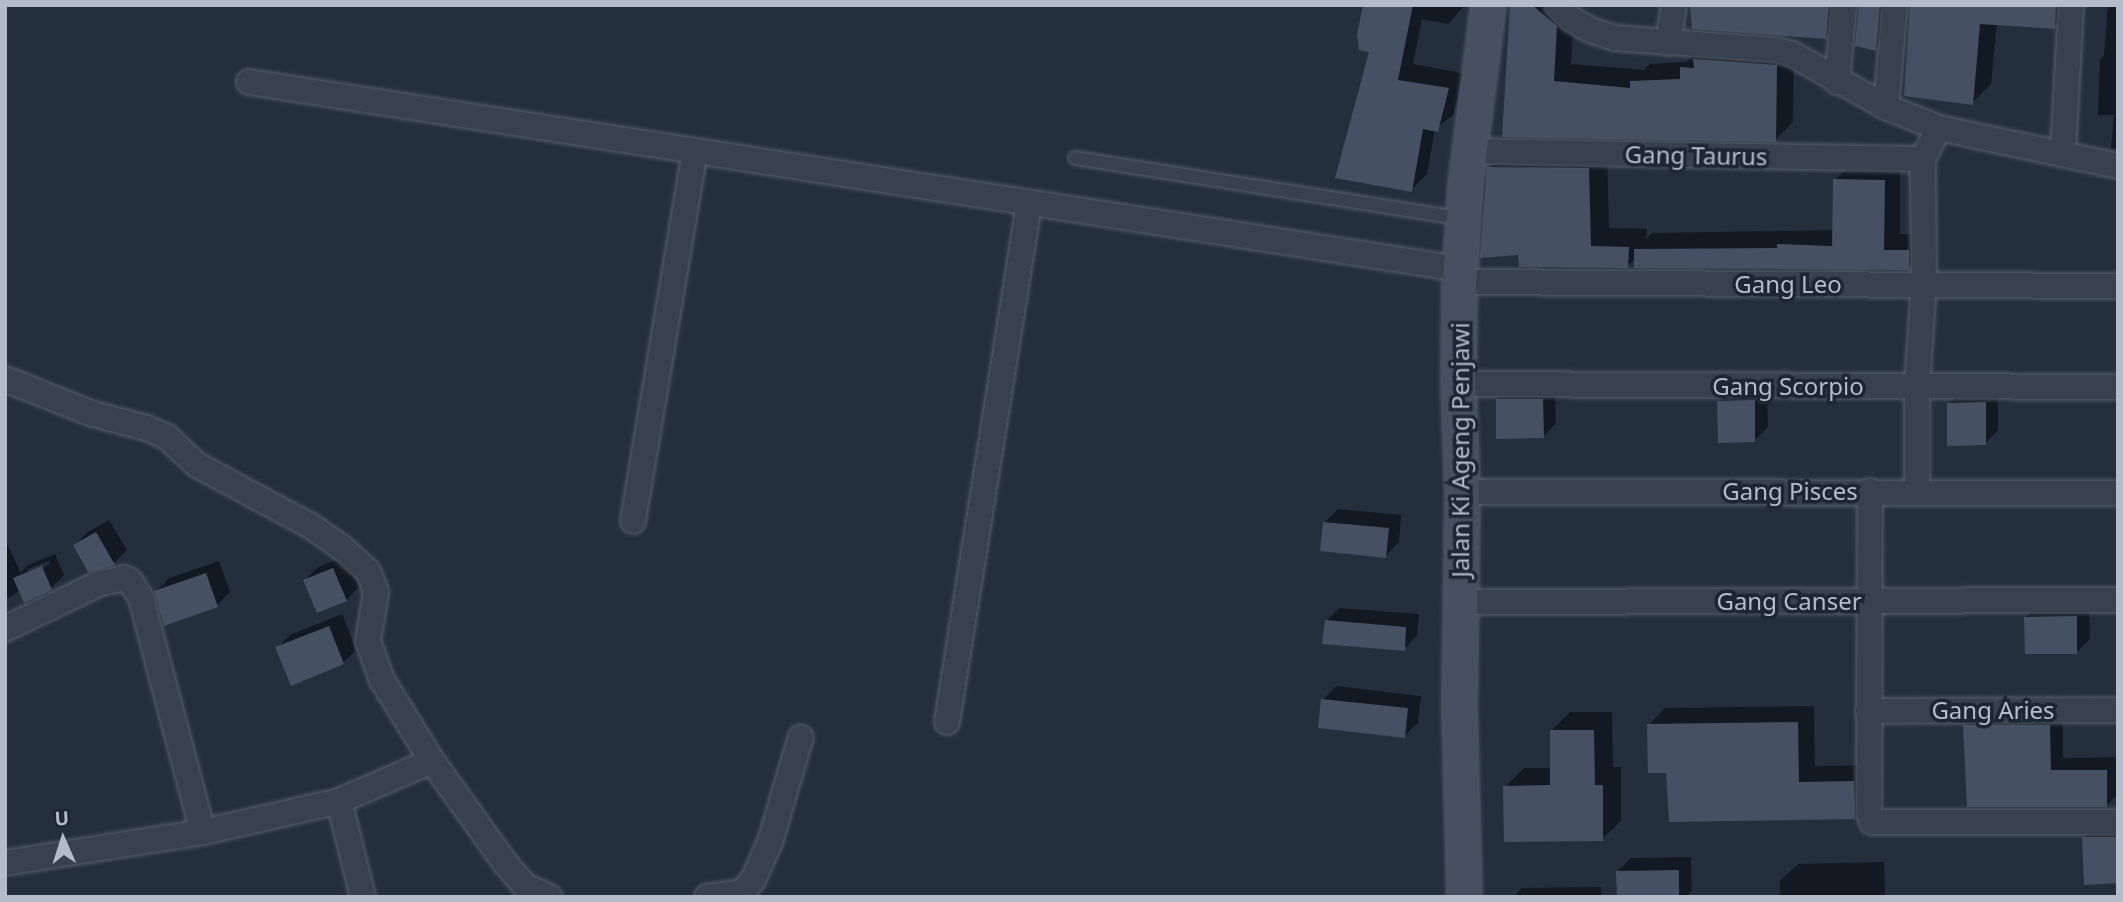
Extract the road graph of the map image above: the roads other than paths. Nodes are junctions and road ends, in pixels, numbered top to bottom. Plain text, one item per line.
1 (1488, 5) edge
2 (1557, 5) edge
3 (1674, 5) edge
4 (1844, 5) edge
5 (1895, 5) edge
6 (2071, 5) edge
7 (1668, 43) junction
8 (249, 82) dead end
9 (1837, 82) junction
10 (1886, 107) junction
11 (1939, 128) junction
12 (1469, 151) junction
13 (695, 152) junction
14 (2063, 154) junction
15 (1074, 158) dead end
16 (1923, 159) junction
17 (2118, 166) edge
18 (1029, 204) junction
19 (1464, 219) junction
20 (1460, 276) junction
21 (1924, 285) junction
22 (2118, 286) edge
23 (5, 379) edge
24 (1458, 384) junction
25 (1917, 387) junction
26 (2118, 387) edge
27 (1870, 491) junction
28 (1917, 491) junction
29 (1462, 492) junction
30 (2118, 493) edge
31 (633, 521) dead end
32 (2118, 600) edge
33 (1869, 601) junction
34 (1461, 602) junction
35 (5, 629) edge
36 (2118, 710) edge
37 (1868, 711) junction
38 (947, 722) dead end
39 (801, 737) dead end
40 (432, 761) junction
41 (339, 801) junction
42 (2118, 822) edge
43 (203, 832) junction
44 (5, 863) edge
45 (742, 894) edge
46 (363, 897) edge
47 (550, 897) edge
48 (707, 897) edge
49 (1464, 897) edge

1 - 12 main road, Jalan Ki Ageng Penjawi
2 - 7 street
3 - 7 street
4 - 9 street
5 - 10 street
6 - 14 street
7 - 9 street
8 - 13 street, Gang Leo
9 - 10 street
10 - 11 street
11 - 14 street
11 - 16 street
12 - 16 street, Gang Taurus
12 - 19 main road, Jalan Ki Ageng Penjawi
13 - 18 street, Gang Leo
13 - 31 street
14 - 17 street
15 - 19 lane
16 - 21 street
18 - 20 street, Gang Leo
18 - 38 street
19 - 20 main road, Jalan Ki Ageng Penjawi
20 - 21 street, Gang Leo
20 - 24 main road, Jalan Ki Ageng Penjawi
21 - 22 street, Gang Leo
21 - 25 street
23 - 40 street
24 - 25 street, Gang Scorpio
24 - 29 main road, Jalan Ki Ageng Penjawi
25 - 26 street, Gang Scorpio
25 - 28 street
27 - 28 street, Gang Pisces
27 - 29 street, Gang Pisces
27 - 33 street
28 - 30 street, Gang Pisces
29 - 34 main road, Jalan Ki Ageng Penjawi
32 - 33 street, Gang Canser
33 - 34 street, Gang Canser
33 - 37 street
34 - 49 main road, Jalan Ki Ageng Penjawi
35 - 43 street
36 - 37 street, Gang Aries
37 - 42 street
39 - 45 street
40 - 41 street
40 - 47 street
41 - 43 street
41 - 46 street
43 - 44 street
45 - 48 street

